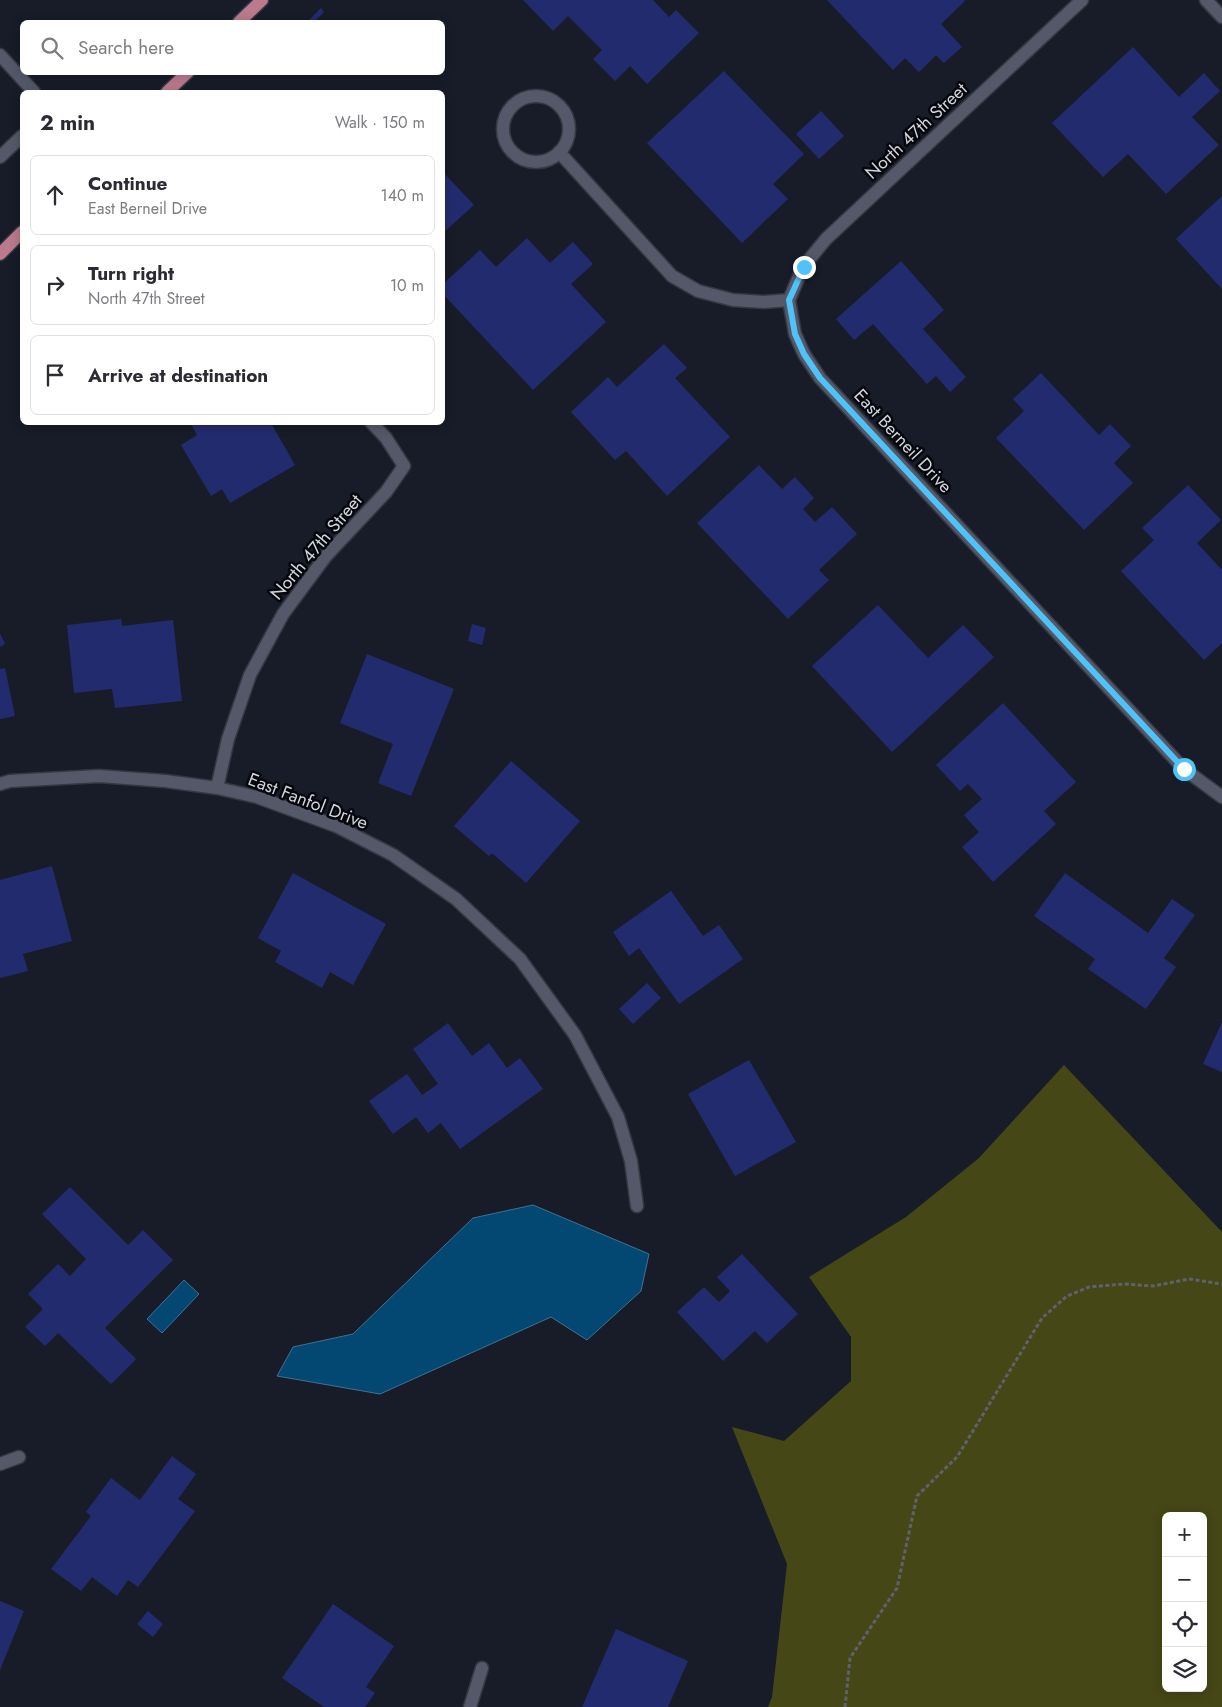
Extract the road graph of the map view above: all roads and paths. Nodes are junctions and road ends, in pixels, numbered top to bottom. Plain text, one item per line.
1 (262, 0) edge
2 (1082, 0) edge
3 (1206, 0) edge
4 (1222, 17) edge
5 (241, 20) edge
6 (0, 55) edge
7 (185, 75) edge
8 (32, 90) edge
9 (169, 90) edge
10 (20, 138) edge
11 (559, 152) junction
12 (0, 157) edge
13 (20, 234) edge
14 (0, 254) edge
15 (789, 300) junction
16 (374, 425) edge
17 (0, 784) edge
18 (217, 788) junction
19 (1222, 797) edge
20 (637, 1206) dead end
21 (1222, 1284) edge
22 (19, 1457) dead end
23 (0, 1464) edge
24 (482, 1668) dead end
25 (470, 1707) edge
26 (845, 1707) edge

1 - 5 main road
2 - 15 street, North 47th Street
3 - 4 street
6 - 8 street
7 - 9 main road
10 - 12 street
11 - 11 street
11 - 15 street
13 - 14 main road
15 - 19 street, East Berneil Drive
16 - 18 street, North 47th Street
17 - 18 street
18 - 20 street, East Fanfol Drive
21 - 26 path
22 - 23 street
24 - 25 street

